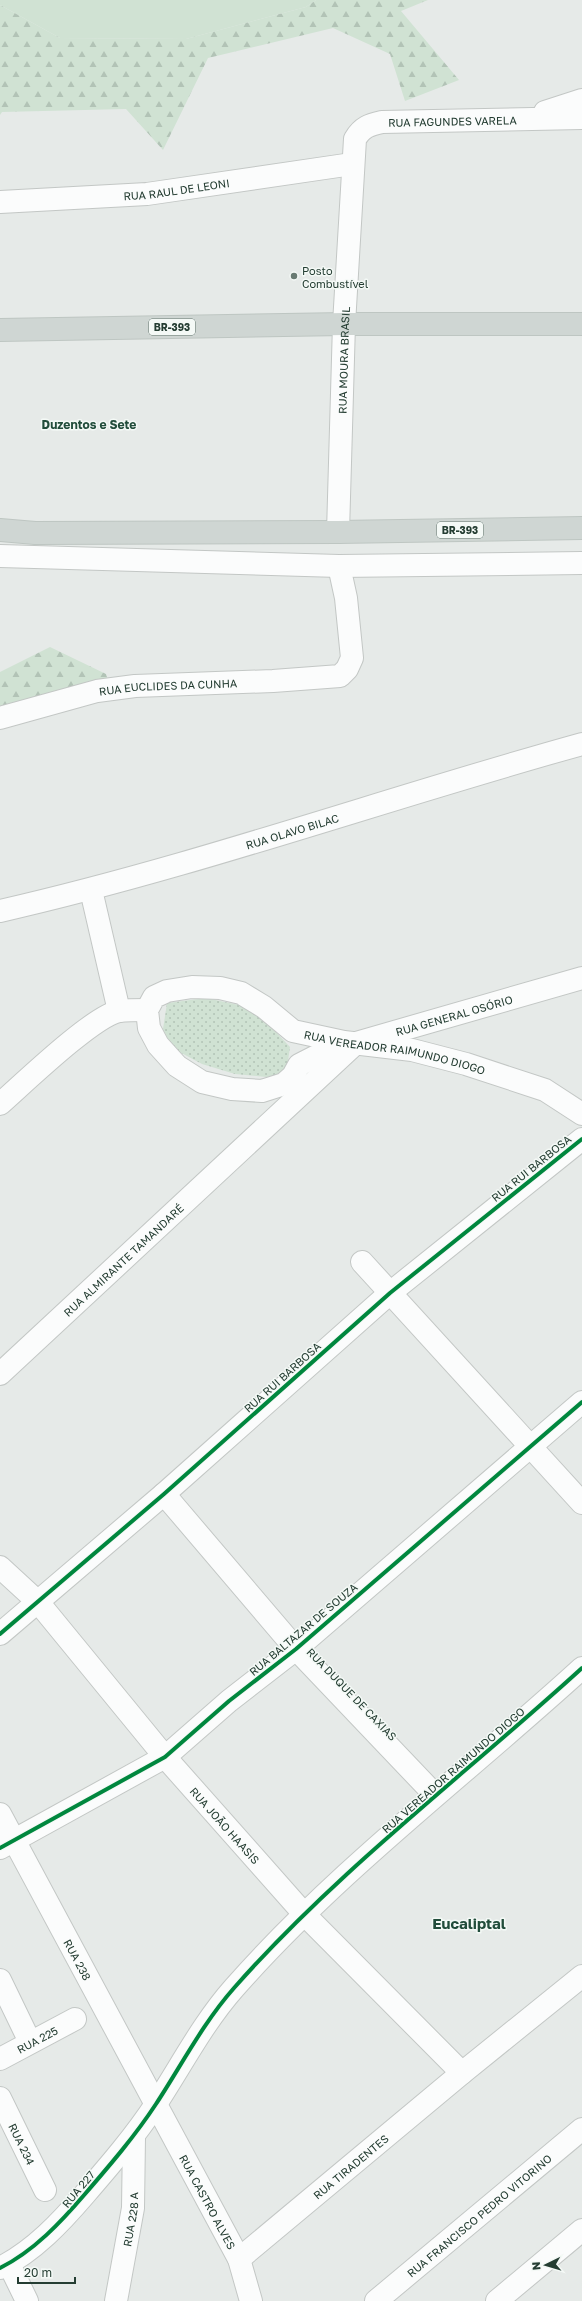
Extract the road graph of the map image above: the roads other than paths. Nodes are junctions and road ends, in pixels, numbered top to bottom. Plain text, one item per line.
1 (582, 100) edge
2 (582, 118) edge
3 (522, 120) junction
4 (352, 164) junction
5 (0, 202) edge
6 (344, 324) junction
7 (582, 324) edge
8 (0, 330) edge
9 (582, 528) edge
10 (0, 530) edge
11 (338, 532) junction
12 (0, 556) edge
13 (582, 563) edge
14 (339, 566) junction
15 (0, 718) edge
16 (582, 744) edge
17 (90, 890) junction
18 (0, 911) edge
19 (582, 978) edge
20 (119, 1012) junction
21 (148, 1019) junction
22 (293, 1031) junction
23 (350, 1043) junction
24 (299, 1065) junction
25 (0, 1104) edge
26 (582, 1114) edge
27 (582, 1139) edge
28 (247, 1146) joint
29 (362, 1262) dead end
30 (390, 1293) junction
31 (0, 1374) edge
32 (582, 1402) edge
33 (531, 1445) junction
34 (164, 1494) junction
35 (582, 1503) edge
36 (0, 1567) edge
37 (38, 1602) junction
38 (0, 1634) edge
39 (296, 1649) junction
40 (582, 1668) edge
41 (165, 1757) junction
42 (435, 1795) junction
43 (0, 1814) edge
44 (7, 1844) edge
45 (305, 1915) junction
46 (582, 1976) edge
47 (0, 1980) edge
48 (75, 2020) dead end
49 (30, 2042) junction
50 (0, 2059) edge
51 (462, 2073) junction
52 (0, 2098) edge
53 (155, 2106) junction
54 (582, 2129) edge
55 (134, 2137) junction
56 (45, 2190) dead end
57 (582, 2230) edge
58 (238, 2259) junction
59 (5, 2266) edge
60 (501, 2300) edge
61 (27, 2301) edge
62 (116, 2301) edge
63 (251, 2301) edge
64 (376, 2301) edge

1 - 3 street
2 - 3 street, RUA FAGUNDES VARELA
3 - 4 street, RUA FAGUNDES VARELA
4 - 5 street, RUA RAUL DE LEONI
4 - 6 street, RUA MOURA BRASIL
6 - 7 main road, BR-393
6 - 8 main road, BR-393
6 - 11 street, RUA MOURA BRASIL
9 - 11 main road, BR-393
10 - 11 main road, BR-393
12 - 14 street
13 - 14 street
14 - 15 street, RUA EUCLIDES DA CUNHA
16 - 17 street, RUA OLAVO BILAC
17 - 18 street, RUA OLAVO BILAC
17 - 20 street
19 - 23 street, RUA GENERAL OSÓRIO
20 - 21 street
20 - 25 street
21 - 22 street, RUA VEREADOR RAIMUNDO DIOGO
21 - 24 street
22 - 23 street, RUA VEREADOR RAIMUNDO DIOGO
22 - 24 street
23 - 24 street
23 - 26 street, RUA VEREADOR RAIMUNDO DIOGO
23 - 28 street, RUA GENERAL OSÓRIO
27 - 30 street, RUA RUI BARBOSA
28 - 31 street, RUA ALMIRANTE TAMANDARÉ
29 - 30 street
30 - 33 street
30 - 34 street, RUA RUI BARBOSA
32 - 33 street, RUA BALTAZAR DE SOUZA
33 - 35 street
33 - 39 street, RUA BALTAZAR DE SOUZA
34 - 37 street, RUA RUI BARBOSA
34 - 39 street, RUA DUQUE DE CAXIAS
36 - 37 street, RUA JOÃO HAASIS
37 - 38 street, RUA RUI BARBOSA
37 - 41 street, RUA JOÃO HAASIS
39 - 41 street, RUA BALTAZAR DE SOUZA
39 - 42 street, RUA DUQUE DE CAXIAS
40 - 42 street, RUA VEREADOR RAIMUNDO DIOGO
41 - 44 street, RUA BALTAZAR DE SOUZA
41 - 45 street, RUA JOÃO HAASIS
42 - 45 street, RUA VEREADOR RAIMUNDO DIOGO
43 - 44 street, RUA 238
44 - 53 street, RUA 238
45 - 51 street, RUA JOÃO HAASIS
45 - 53 street, RUA VEREADOR RAIMUNDO DIOGO
46 - 51 street, RUA TIRADENTES
47 - 49 street
48 - 49 street, RUA 225
49 - 50 street, RUA 225
51 - 58 street, RUA TIRADENTES
52 - 56 street, RUA 234
53 - 55 street, RUA 227
53 - 58 street, RUA CASTRO ALVES
54 - 64 street, RUA FRANCISCO PEDRO VITORINO
55 - 59 street, RUA 227
55 - 62 street, RUA 228 A
57 - 60 street
58 - 63 street, RUA CASTRO ALVES
59 - 61 street

